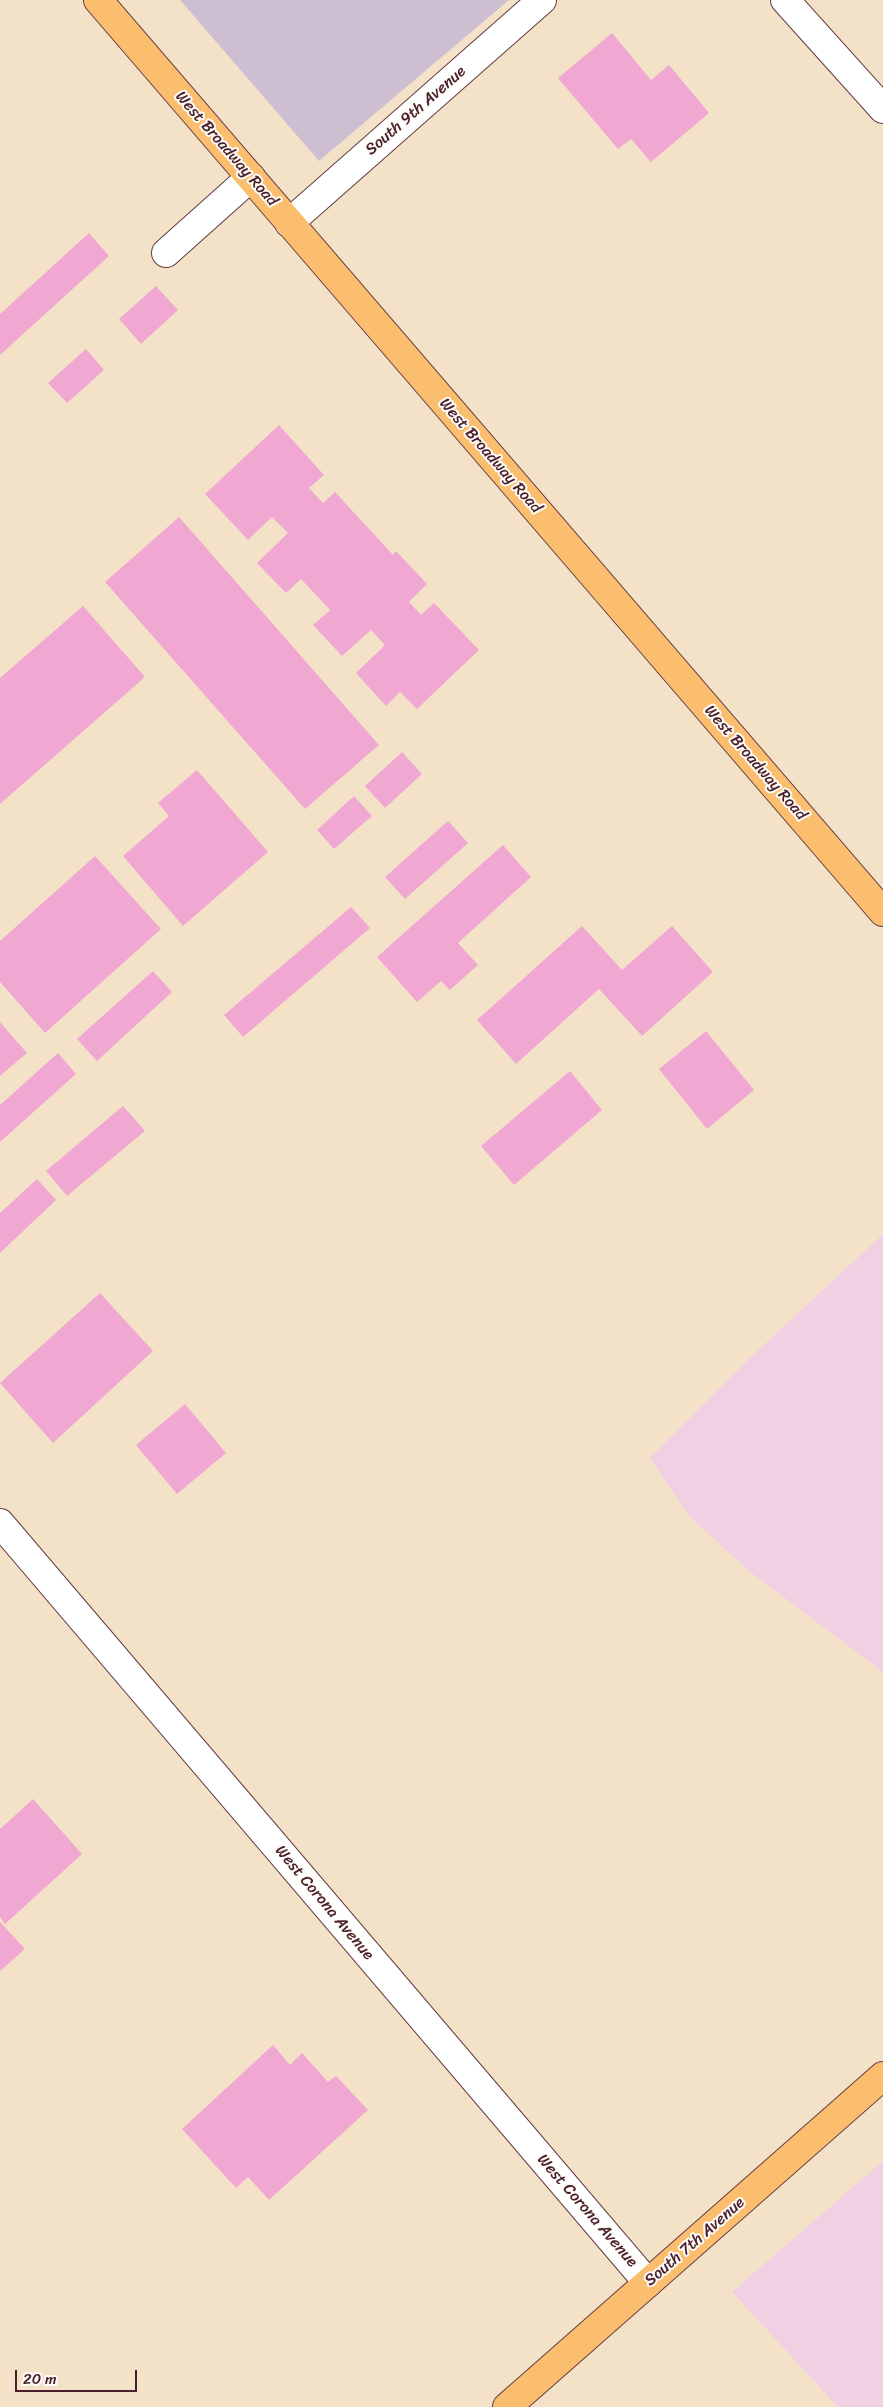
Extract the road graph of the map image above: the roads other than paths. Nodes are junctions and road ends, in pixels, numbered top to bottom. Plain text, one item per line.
1 (98, 0) edge
2 (542, 0) edge
3 (784, 0) edge
4 (883, 109) edge
5 (251, 177) junction
6 (289, 223) junction
7 (166, 253) dead end
8 (883, 912) edge
9 (0, 1523) edge
10 (883, 2076) edge
11 (648, 2282) junction
12 (507, 2407) edge

1 - 5 main road, West Broadway Road
2 - 6 street, South 9th Avenue
3 - 4 street
5 - 6 main road, West Broadway Road
5 - 7 street
6 - 8 main road, West Broadway Road
9 - 11 street, West Corona Avenue
10 - 11 main road, South 7th Avenue
11 - 12 main road, South 7th Avenue

